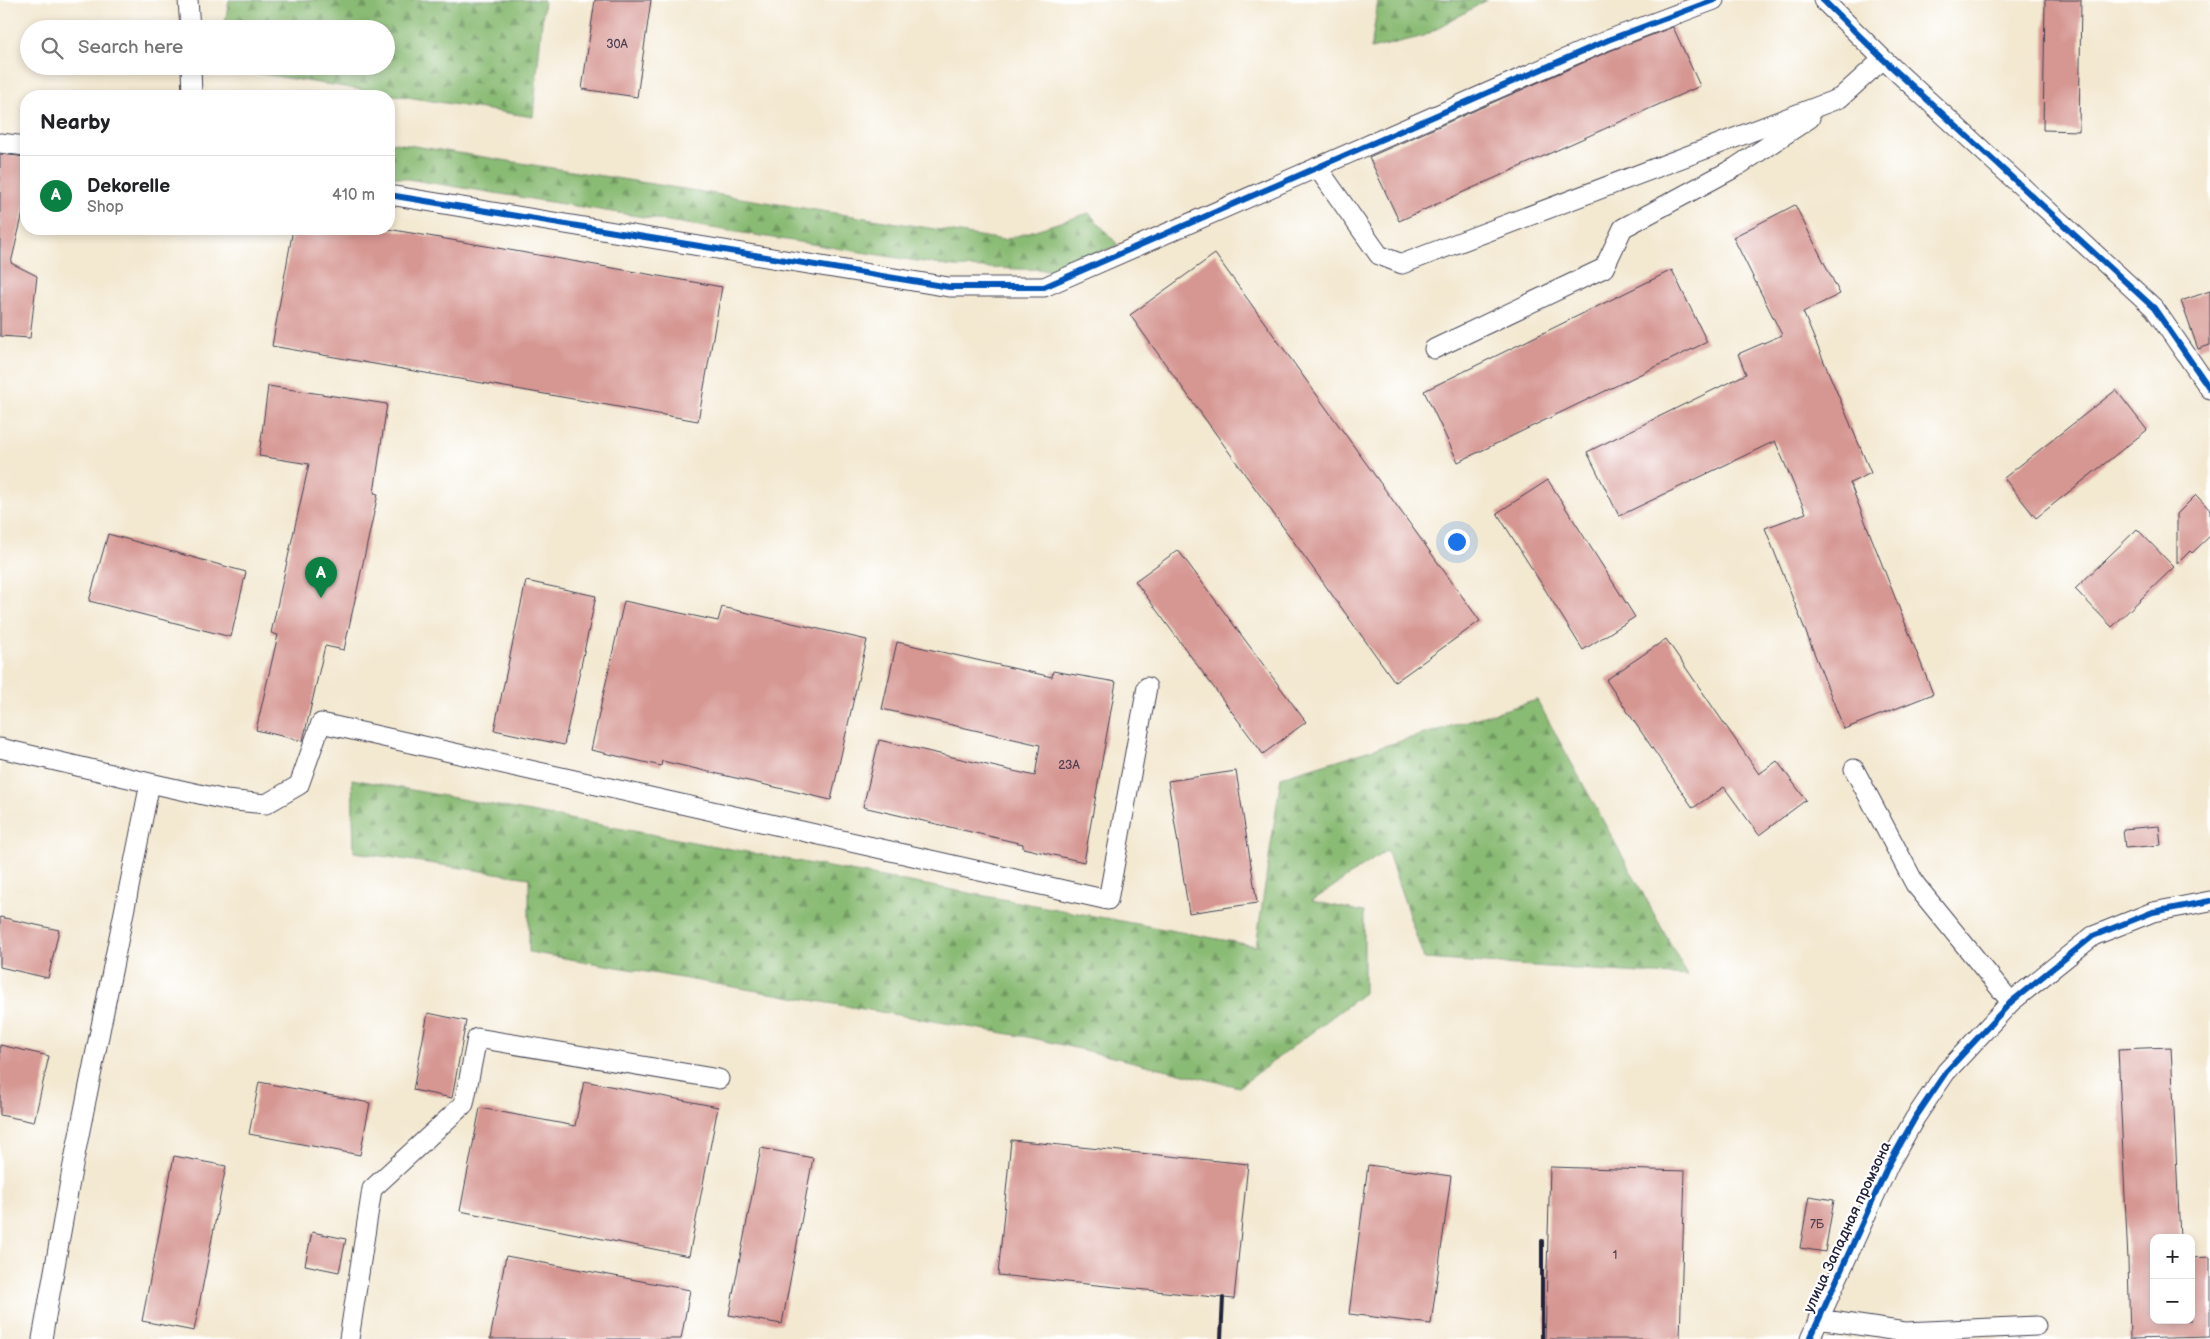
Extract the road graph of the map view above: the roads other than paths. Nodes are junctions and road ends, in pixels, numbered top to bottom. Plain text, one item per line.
1 (188, 0) edge
2 (1714, 0) edge
3 (1823, 0) edge
4 (189, 20) edge
5 (1882, 59) junction
6 (191, 75) edge
7 (192, 90) edge
8 (1840, 98) junction
9 (0, 143) edge
10 (20, 145) edge
11 (1317, 167) junction
12 (395, 195) edge
13 (1434, 349) dead end
14 (2210, 389) edge
15 (1147, 687) dead end
16 (0, 748) edge
17 (1854, 769) dead end
18 (150, 784) junction
19 (2210, 901) edge
20 (2011, 1002) junction
21 (720, 1079) dead end
22 (1818, 1319) junction
23 (1840, 1322) junction
24 (2036, 1326) dead end
25 (42, 1339) edge
26 (349, 1339) edge
27 (1810, 1339) edge
28 (1855, 1339) edge

1 - 4 street
2 - 11 street
3 - 5 street
5 - 8 street
5 - 14 street
6 - 7 street
8 - 11 street
8 - 13 street
9 - 10 street
11 - 12 street
15 - 18 street
16 - 18 street
17 - 20 street
18 - 25 street
19 - 20 street, улица Западная промзона
20 - 22 street, улица Западная промзона
21 - 26 street
22 - 23 street
22 - 27 street, улица Западная промзона
23 - 24 street
23 - 28 street

